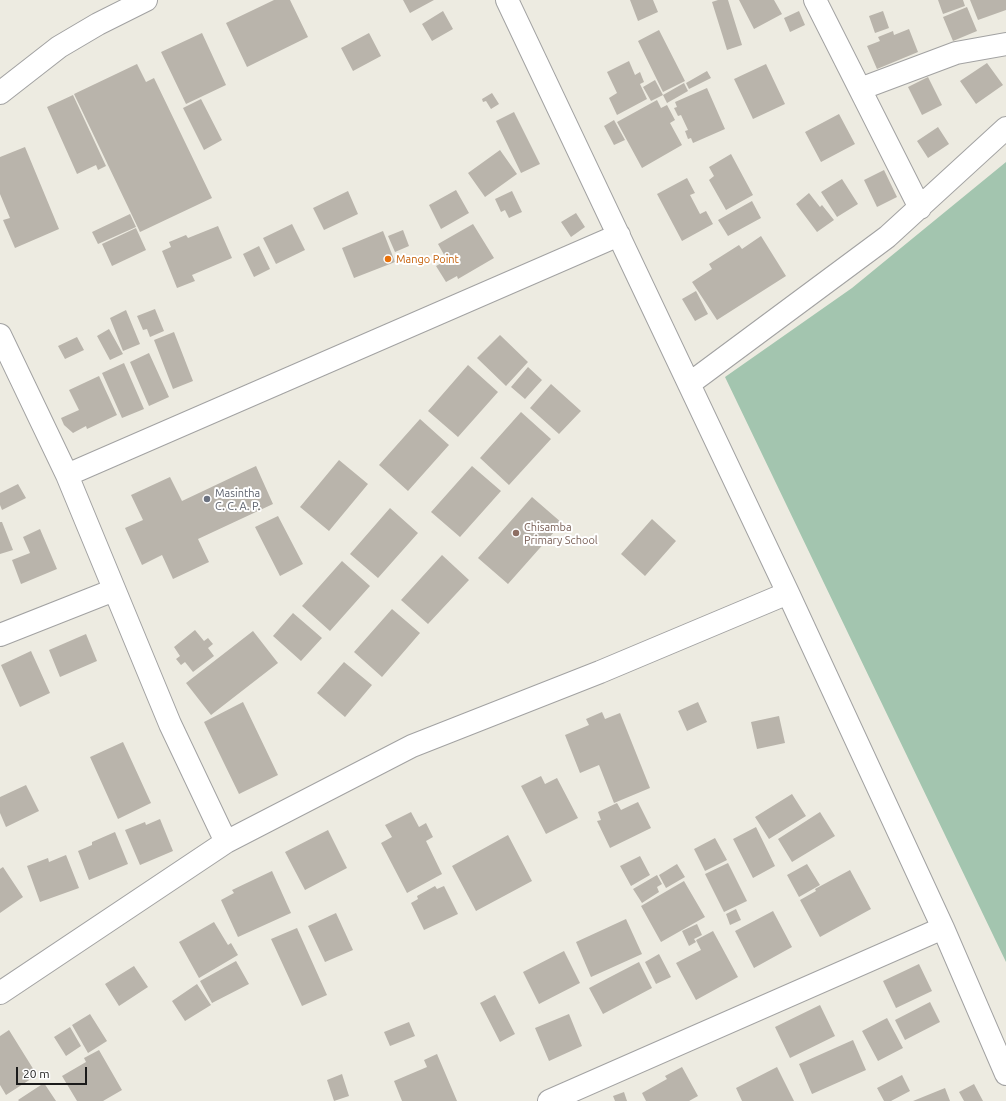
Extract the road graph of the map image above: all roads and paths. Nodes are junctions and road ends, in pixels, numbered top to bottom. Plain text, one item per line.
1 (146, 0) edge
2 (507, 0) edge
3 (815, 0) edge
4 (1006, 44) edge
5 (860, 89) junction
6 (0, 93) edge
7 (1006, 128) edge
8 (920, 208) junction
9 (619, 235) junction
10 (0, 335) edge
11 (688, 384) junction
12 (67, 475) junction
13 (114, 590) junction
14 (788, 593) junction
15 (0, 635) edge
16 (226, 842) junction
17 (943, 928) junction
18 (0, 993) edge
19 (1006, 1074) edge
20 (550, 1101) edge

1 - 6 street
2 - 9 street
3 - 5 street
4 - 5 street
5 - 8 street
7 - 8 street
8 - 11 street
9 - 11 street
9 - 12 street
10 - 12 street
11 - 14 street
12 - 13 street
13 - 15 street
13 - 16 street
14 - 16 street
14 - 17 street
16 - 18 street
17 - 19 street
17 - 20 street

